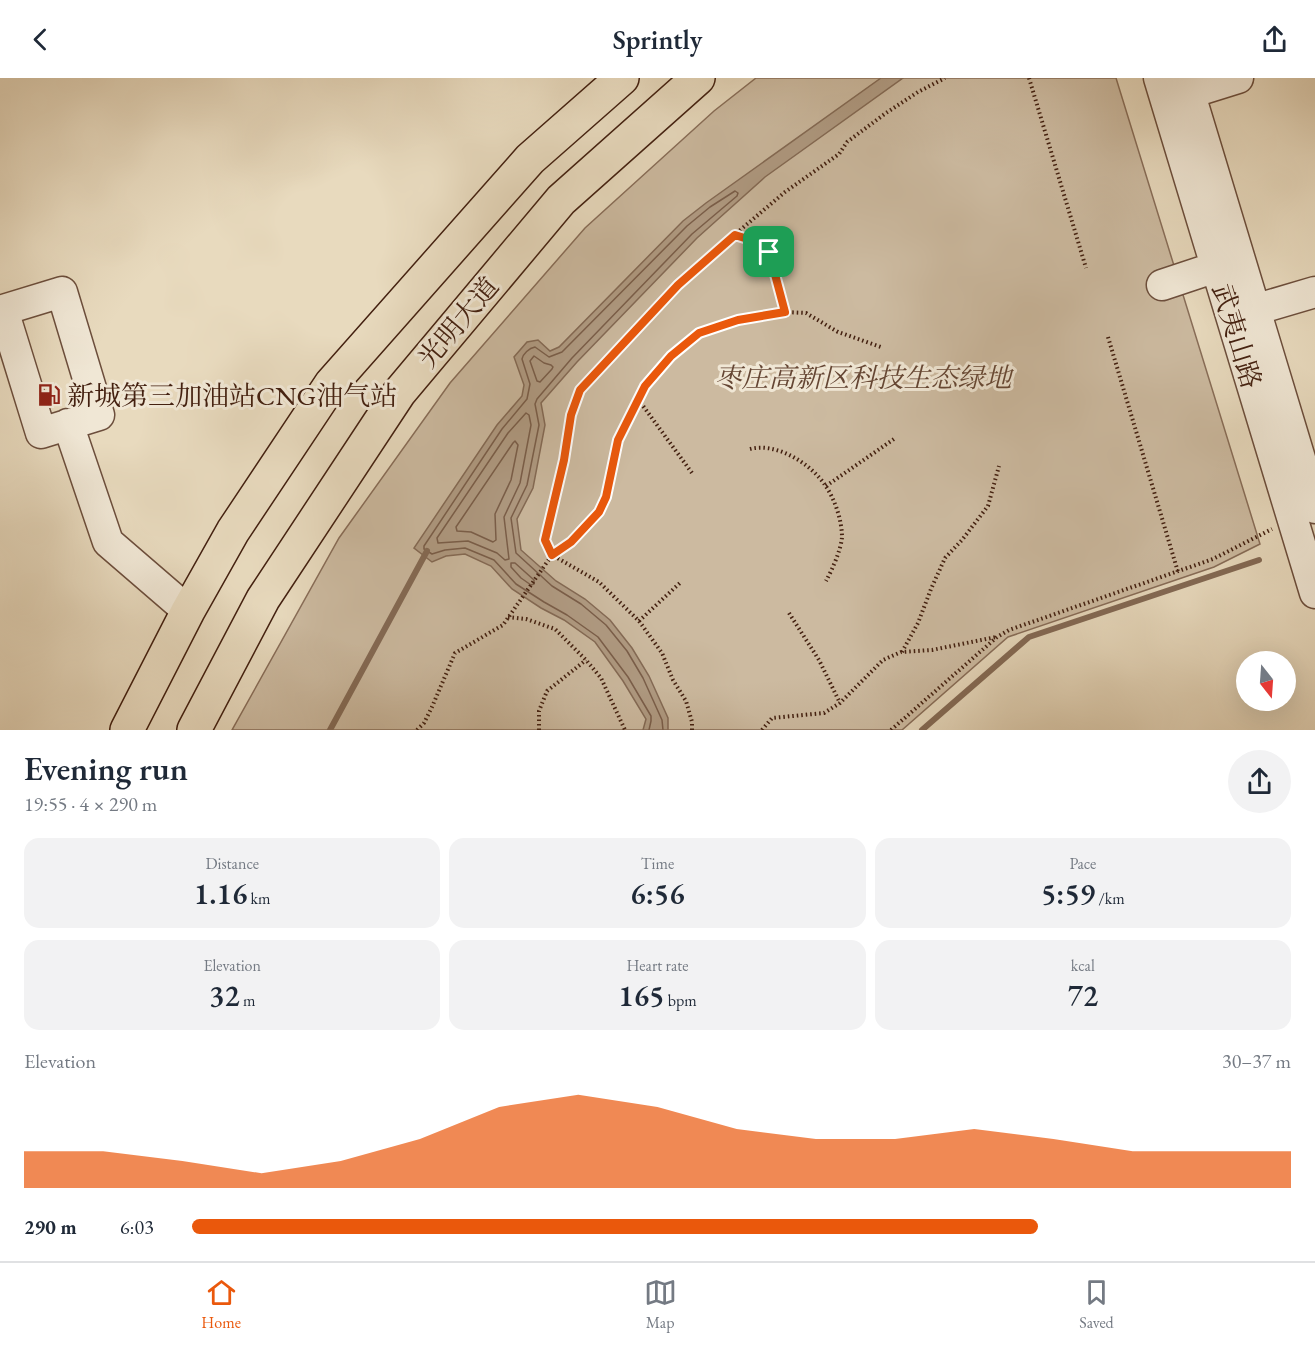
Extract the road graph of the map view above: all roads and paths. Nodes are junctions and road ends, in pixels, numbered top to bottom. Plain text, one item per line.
1 (622, 78) edge
2 (698, 78) edge
3 (945, 78) edge
4 (1029, 78) edge
5 (1159, 78) edge
6 (1238, 78) edge
7 (1188, 85) edge
8 (735, 235) junction
9 (1216, 267) junction
10 (1086, 268) dead end
11 (1162, 285) dead end
12 (1315, 292) edge
13 (785, 312) junction
14 (1243, 313) junction
15 (1108, 338) dead end
16 (881, 347) dead end
17 (638, 399) junction
18 (68, 424) junction
19 (894, 439) dead end
20 (750, 448) dead end
21 (999, 466) dead end
22 (692, 473) dead end
23 (826, 486) junction
24 (1304, 513) edge
25 (552, 555) junction
26 (1178, 572) junction
27 (826, 581) dead end
28 (681, 582) dead end
29 (1315, 593) edge
30 (188, 611) junction
31 (789, 613) dead end
32 (508, 617) junction
33 (639, 621) junction
34 (997, 637) junction
35 (902, 652) junction
36 (586, 660) junction
37 (840, 703) junction
38 (127, 730) edge
39 (194, 730) edge
40 (417, 730) edge
41 (539, 730) edge
42 (625, 730) edge
43 (692, 730) edge
44 (762, 730) edge
45 (891, 730) edge

1 - 30 main road, 光明大道
2 - 39 main road, 光明大道
3 - 8 path
4 - 10 path
5 - 9 street, 武夷山路
6 - 7 street
7 - 14 street, 武夷山路
8 - 13 path
8 - 25 path
9 - 11 street
9 - 14 street, 武夷山路
12 - 14 street
13 - 16 path
13 - 17 path
14 - 24 street, 武夷山路
15 - 26 path
17 - 22 path
17 - 25 path
18 - 18 street
18 - 30 street
19 - 23 path
20 - 23 path
21 - 35 path
23 - 27 path
24 - 26 path
24 - 29 street, 武夷山路
25 - 32 path
25 - 33 path
26 - 34 path
28 - 33 path
30 - 38 main road, 光明大道
31 - 37 path
32 - 36 path
32 - 40 path
33 - 43 path
34 - 35 path
34 - 45 path
35 - 37 path
36 - 41 path
36 - 42 path
37 - 44 path

